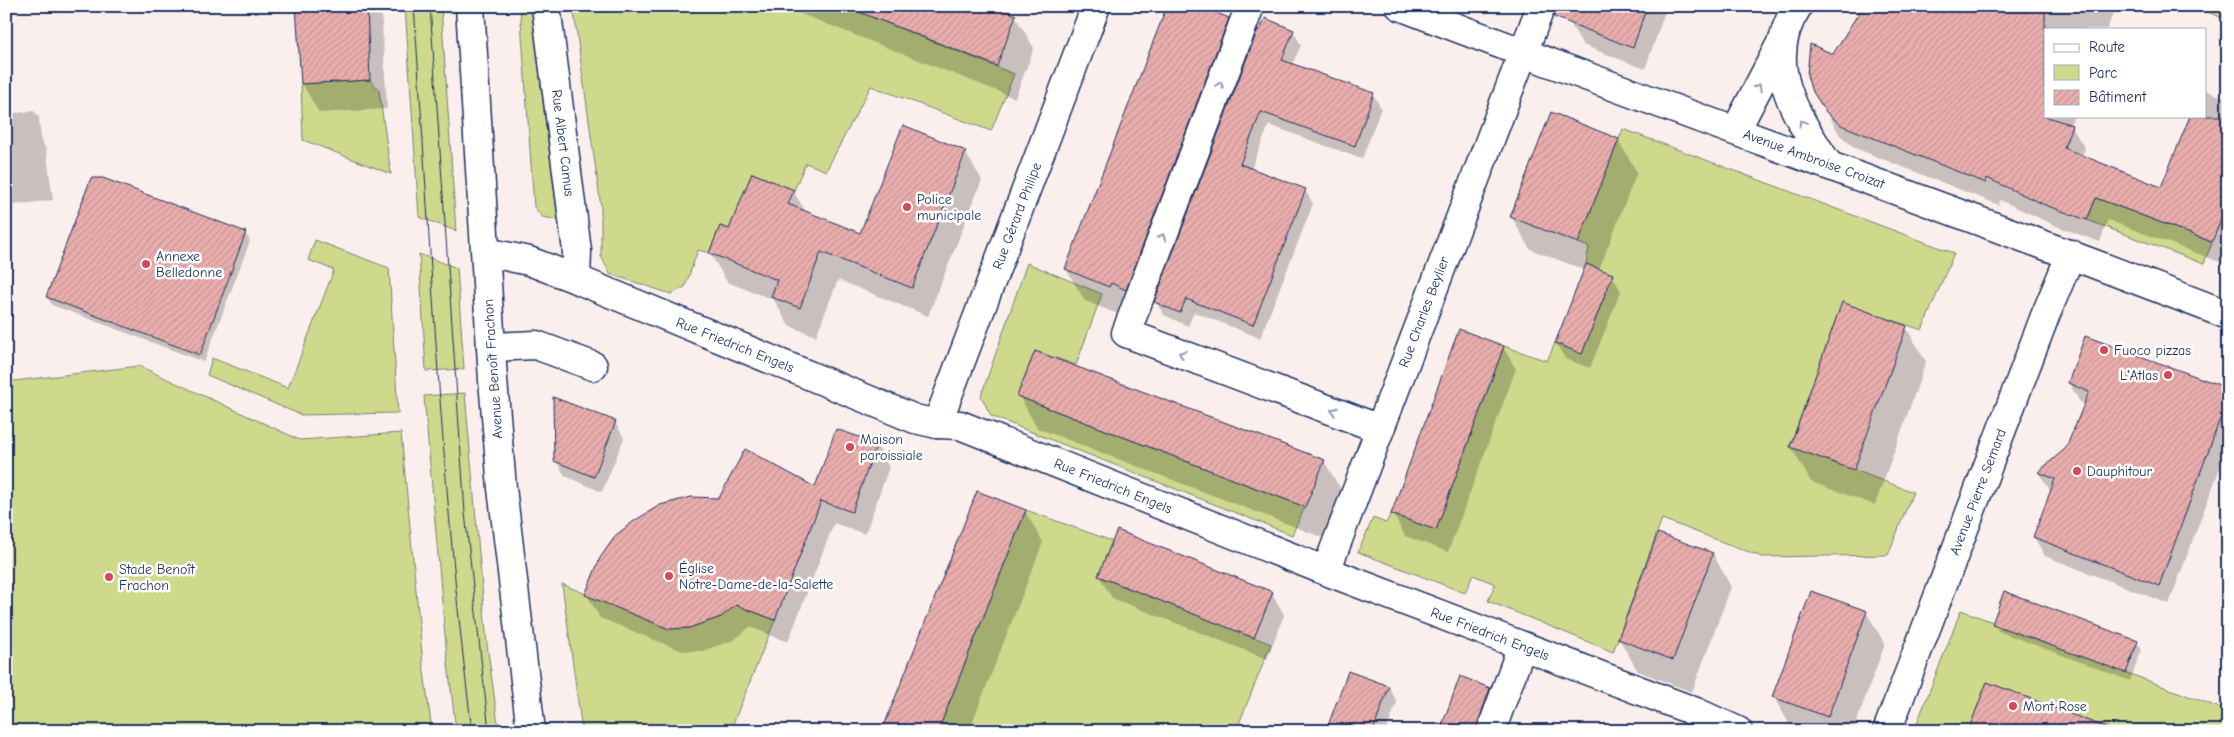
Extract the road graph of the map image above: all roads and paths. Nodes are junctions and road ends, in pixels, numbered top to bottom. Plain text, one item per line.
1 (470, 6) edge
2 (546, 6) edge
3 (1250, 6) edge
4 (1439, 6) edge
5 (1541, 6) edge
6 (1798, 6) edge
7 (1092, 7) edge
8 (1404, 8) edge
9 (1782, 41) junction
10 (1523, 54) junction
11 (1736, 130) junction
12 (1828, 164) junction
13 (486, 252) junction
14 (2071, 254) junction
15 (576, 279) junction
16 (2228, 315) edge
17 (491, 347) junction
18 (593, 366) dead end
19 (937, 424) junction
20 (1380, 428) junction
21 (1326, 571) junction
22 (1522, 646) junction
23 (1692, 722) edge
24 (531, 731) edge
25 (1491, 731) edge
26 (1738, 731) edge
27 (1887, 731) edge

1 - 13 street, Avenue Benoît Frachon
2 - 15 street, Rue Albert Camus
20 -> 3 street
4 - 8 street
5 - 10 street, Rue Charles Beylier
6 - 9 street
7 - 19 street, Rue Gérard Philipe
8 - 10 street, Avenue Ambroise Croizat
11 -> 9 street
12 -> 9 street
10 - 11 street, Avenue Ambroise Croizat
10 - 20 street, Rue Charles Beylier
11 - 12 street, Avenue Ambroise Croizat
12 - 14 street, Avenue Ambroise Croizat
13 - 15 street, Rue Friedrich Engels
13 - 17 street, Avenue Benoît Frachon
14 - 16 street, Avenue Ambroise Croizat
14 - 27 street, Avenue Pierre Semard
15 - 19 street, Rue Friedrich Engels
17 - 18 street
17 - 24 street, Avenue Benoît Frachon
19 - 21 street, Rue Friedrich Engels
20 - 21 street, Rue Charles Beylier
21 - 22 street, Rue Friedrich Engels
22 - 23 street, Rue Friedrich Engels
22 - 25 street
23 - 26 street, Rue Friedrich Engels

